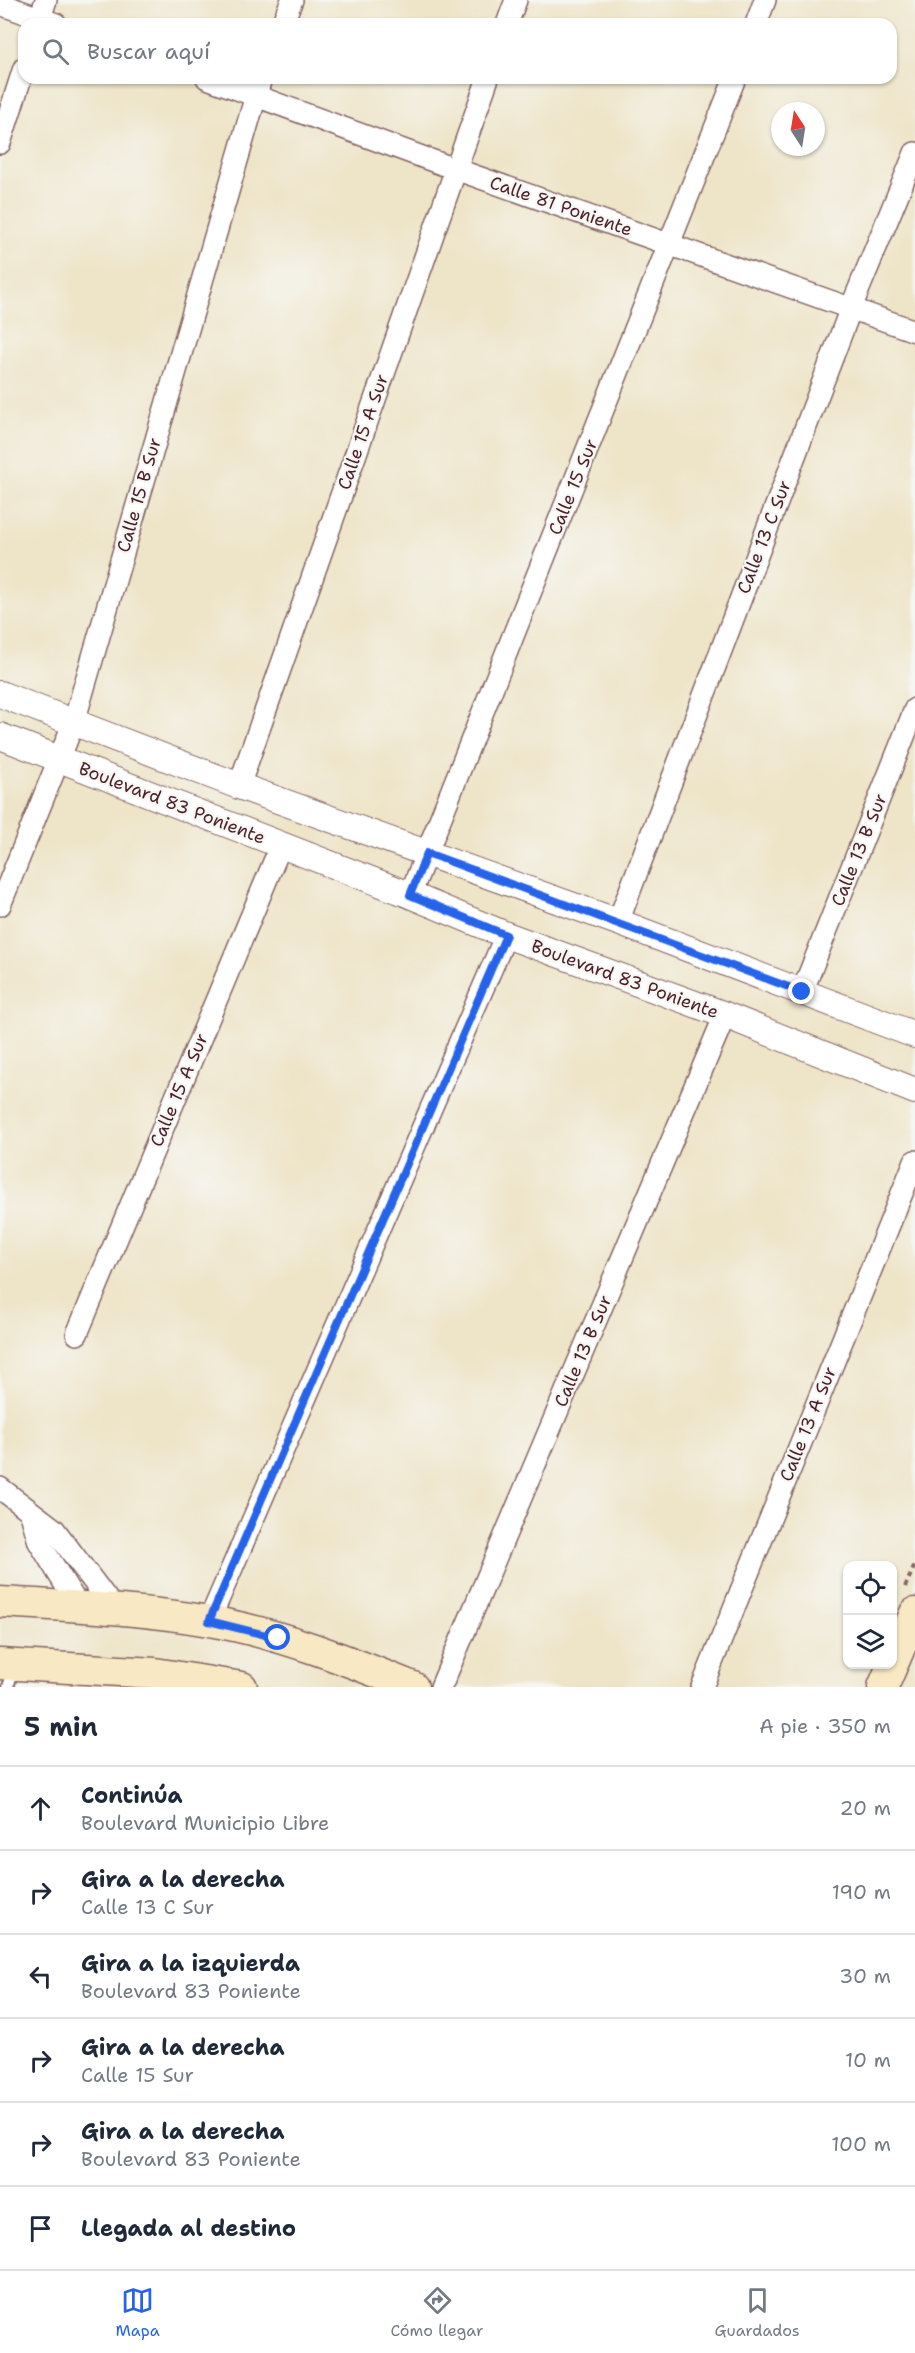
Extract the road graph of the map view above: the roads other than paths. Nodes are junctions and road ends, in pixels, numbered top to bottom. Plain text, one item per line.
1 (292, 0) edge
2 (516, 0) edge
3 (765, 0) edge
4 (0, 4) edge
5 (45, 17) edge
6 (284, 18) edge
7 (509, 18) edge
8 (758, 18) edge
9 (19, 84) edge
10 (486, 84) edge
11 (733, 84) edge
12 (258, 86) edge
13 (0, 143) edge
14 (915, 153) edge
15 (455, 169) junction
16 (670, 243) junction
17 (851, 308) junction
18 (915, 331) edge
19 (0, 694) edge
20 (915, 709) edge
21 (74, 722) junction
22 (0, 736) edge
23 (59, 760) junction
24 (239, 786) junction
25 (281, 845) junction
26 (427, 853) junction
27 (410, 895) junction
28 (0, 905) edge
29 (618, 922) junction
30 (506, 935) junction
31 (802, 992) junction
32 (725, 1015) junction
33 (915, 1035) edge
34 (915, 1091) edge
35 (915, 1161) edge
36 (77, 1334) dead end
37 (0, 1488) edge
38 (31, 1514) junction
39 (0, 1602) edge
40 (80, 1607) junction
41 (115, 1610) junction
42 (915, 1613) edge
43 (209, 1621) junction
44 (8, 1672) edge
45 (151, 1680) edge
46 (242, 1687) edge
47 (412, 1687) edge
48 (441, 1687) edge
49 (702, 1687) edge
50 (883, 1687) edge

1 - 6 street
2 - 7 street
3 - 8 street
4 - 5 street
9 - 13 street
10 - 15 street, Calle 15 A Sur
11 - 16 street, Calle 15 Sur
12 - 15 street, Calle 81 Poniente
12 - 21 street, Calle 15 B Sur
14 - 17 street, Calle 13 C Sur
15 - 16 street, Calle 81 Poniente
15 - 24 street, Calle 15 A Sur
16 - 17 street, Calle 81 Poniente
16 - 26 street, Calle 15 Sur
17 - 18 street, Calle 81 Poniente
17 - 29 street, Calle 13 C Sur
19 - 21 street
20 - 31 street, Calle 13 B Sur
21 - 23 street, Calle 15 B Sur
21 - 24 street
22 - 23 street, Boulevard 83 Poniente
23 - 25 street, Boulevard 83 Poniente
23 - 28 street, Calle 15 B Sur
24 - 26 street
25 - 27 street, Boulevard 83 Poniente
25 - 36 street, Calle 15 A Sur
26 - 27 street, Calle 15 Sur
26 - 29 street
27 - 30 street, Boulevard 83 Poniente
29 - 31 street
30 - 32 street, Boulevard 83 Poniente
30 - 43 street
31 - 33 street
32 - 34 street, Boulevard 83 Poniente
32 - 48 street, Calle 13 B Sur
35 - 49 street, Calle 13 A Sur
37 - 38 street
38 - 40 street
38 - 41 street
39 - 40 main road
40 - 41 main road
41 - 43 main road
42 - 50 main road
43 - 47 main road
44 - 45 main road
45 - 46 main road

